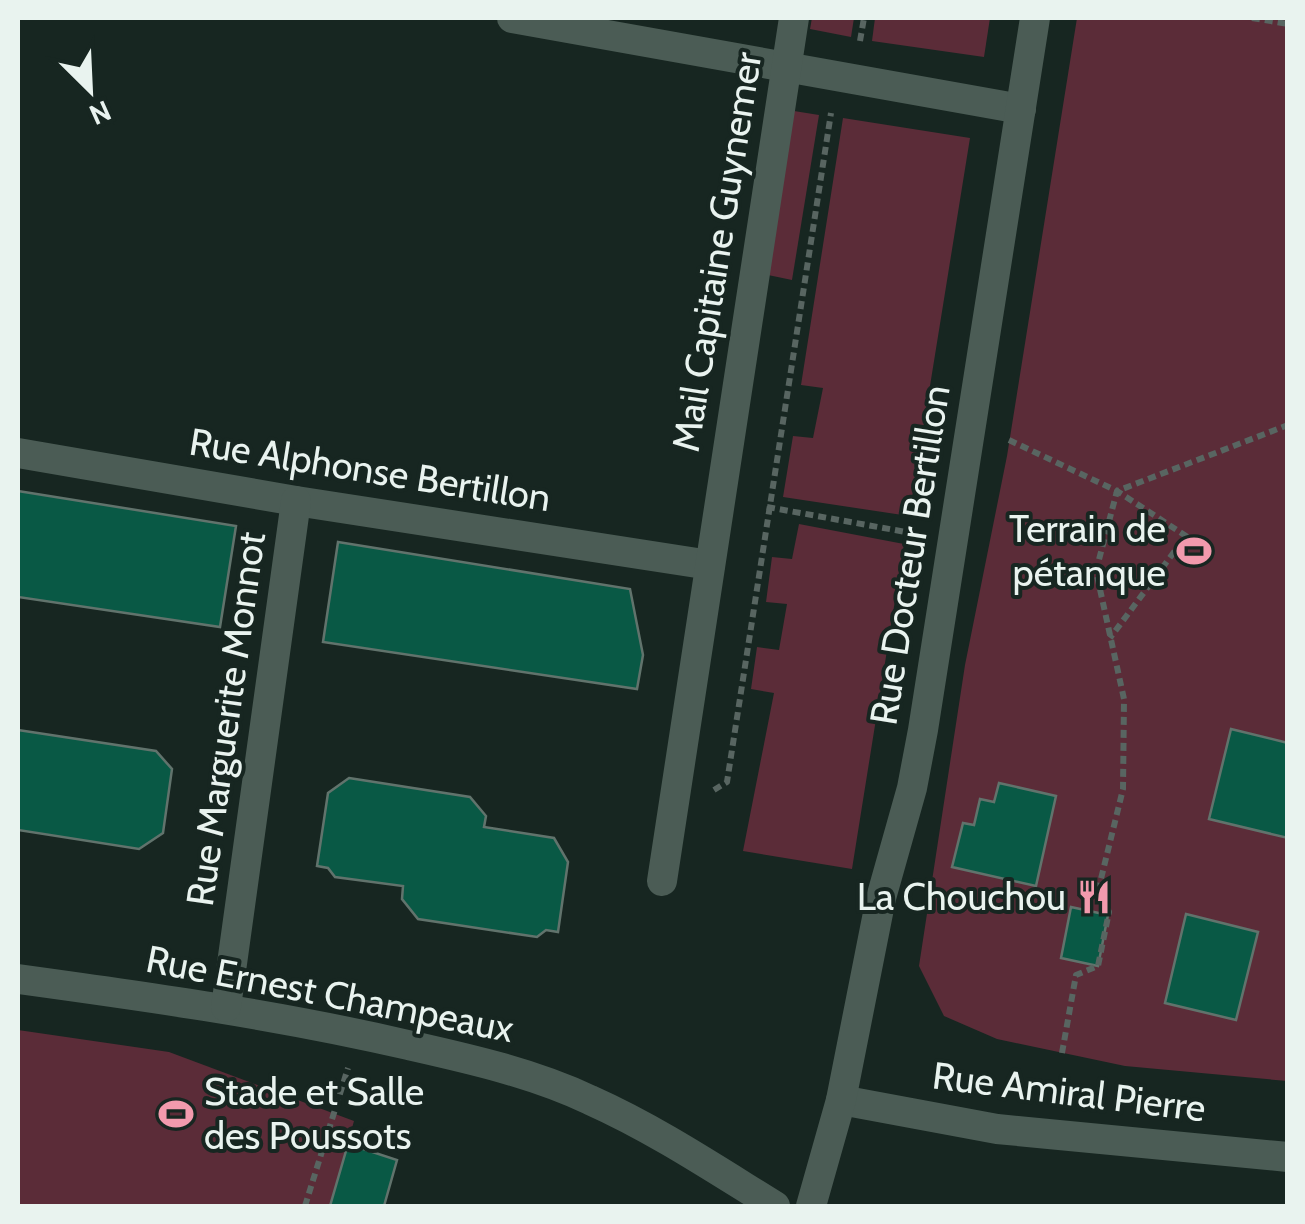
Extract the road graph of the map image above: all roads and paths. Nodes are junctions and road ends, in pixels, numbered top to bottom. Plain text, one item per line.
1 (512, 18) edge
2 (794, 18) edge
3 (864, 18) edge
4 (1035, 18) edge
5 (1252, 18) edge
6 (1288, 24) edge
7 (786, 67) junction
8 (845, 77) junction
9 (1021, 109) junction
10 (1288, 426) edge
11 (1009, 440) dead end
12 (18, 453) edge
13 (1117, 491) junction
14 (720, 499) junction
15 (296, 500) junction
16 (770, 508) junction
17 (953, 540) junction
18 (710, 565) junction
19 (1110, 638) junction
20 (671, 818) junction
21 (662, 881) dead end
22 (18, 979) edge
23 (226, 1008) junction
24 (361, 1034) junction
25 (1062, 1053) dead end
26 (842, 1100) junction
27 (1288, 1157) edge
28 (305, 1206) edge
29 (775, 1206) edge
30 (811, 1206) edge

1 - 7 street
2 - 7 street, Mail Capitaine Guynemer
3 - 8 path
4 - 9 street, Rue Docteur Bertillon
5 - 6 path
7 - 8 street
7 - 14 street, Mail Capitaine Guynemer
8 - 9 street
8 - 16 path
9 - 17 street, Rue Docteur Bertillon
10 - 13 path
11 - 13 path
12 - 15 street, Rue Alphonse Bertillon
13 - 19 path
13 - 19 path
14 - 16 path, Mail Capitaine Guynemer
14 - 18 street, Mail Capitaine Guynemer
15 - 18 street, Rue Alphonse Bertillon
15 - 23 street, Rue Marguerite Monnot
16 - 17 path, Mail Capitaine Guynemer
16 - 20 path
17 - 26 street, Rue Docteur Bertillon
18 - 20 street, Mail Capitaine Guynemer
19 - 25 path
20 - 21 street, Mail Capitaine Guynemer
22 - 23 street, Rue Ernest Champeaux
23 - 24 street, Rue Ernest Champeaux
24 - 28 path
24 - 29 street, Rue Ernest Champeaux
26 - 27 street, Rue Amiral Pierre
26 - 30 street, Rue Docteur Bertillon

